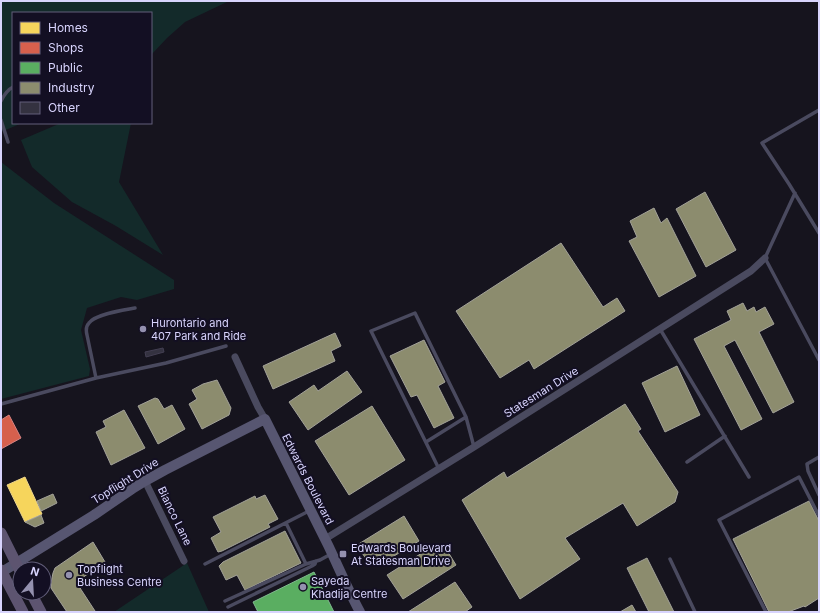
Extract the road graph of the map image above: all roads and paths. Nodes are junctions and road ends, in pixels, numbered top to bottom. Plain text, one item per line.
1 (12, 88) edge
2 (1, 101) edge
3 (819, 110) edge
4 (1, 120) edge
5 (8, 142) dead end
6 (795, 194) junction
7 (819, 233) edge
8 (765, 258) junction
9 (135, 308) dead end
10 (660, 329) junction
11 (226, 346) dead end
12 (235, 357) dead end
13 (819, 360) edge
14 (96, 378) junction
15 (1, 404) edge
16 (466, 417) junction
17 (265, 419) junction
18 (725, 436) junction
19 (426, 442) junction
20 (474, 447) junction
21 (819, 457) edge
22 (687, 462) dead end
23 (440, 469) junction
24 (750, 477) dead end
25 (145, 481) junction
26 (819, 495) edge
27 (310, 511) junction
28 (819, 516) edge
29 (286, 523) junction
30 (1, 533) edge
31 (325, 540) junction
32 (332, 554) junction
33 (670, 559) dead end
34 (15, 561) edge
35 (27, 561) edge
36 (184, 561) dead end
37 (316, 561) junction
38 (205, 564) dead end
39 (306, 564) junction
40 (12, 569) edge
41 (1, 572) edge
42 (35, 601) edge
43 (225, 601) dead end
44 (228, 607) dead end
45 (22, 612) edge
46 (41, 612) edge
47 (360, 612) edge
48 (695, 612) edge
49 (766, 612) edge

1 - 2 lane
3 - 6 lane
4 - 5 lane
6 - 7 lane
6 - 8 lane
8 - 10 street, Statesman Drive
8 - 13 lane
9 - 14 lane
10 - 18 lane
10 - 20 street, Statesman Drive
11 - 14 lane
12 - 17 street, Edwards Boulevard
14 - 15 lane
16 - 19 lane
16 - 19 lane
16 - 20 lane
17 - 25 street, Topflight Drive
17 - 27 street, Edwards Boulevard
18 - 22 lane
18 - 24 lane
19 - 23 lane
20 - 23 street, Statesman Drive
21 - 26 lane
23 - 31 street, Statesman Drive
25 - 35 street, Topflight Drive
25 - 36 street, Bianco Lane
27 - 29 lane
27 - 31 street, Edwards Boulevard
28 - 49 lane
29 - 38 lane
29 - 39 lane
30 - 34 main road
31 - 32 street, Edwards Boulevard
32 - 37 lane
32 - 47 street, Edwards Boulevard
33 - 48 lane
37 - 39 lane
37 - 44 lane
39 - 43 lane
40 - 41 street, Topflight Drive
41 - 45 main road
42 - 46 main road

